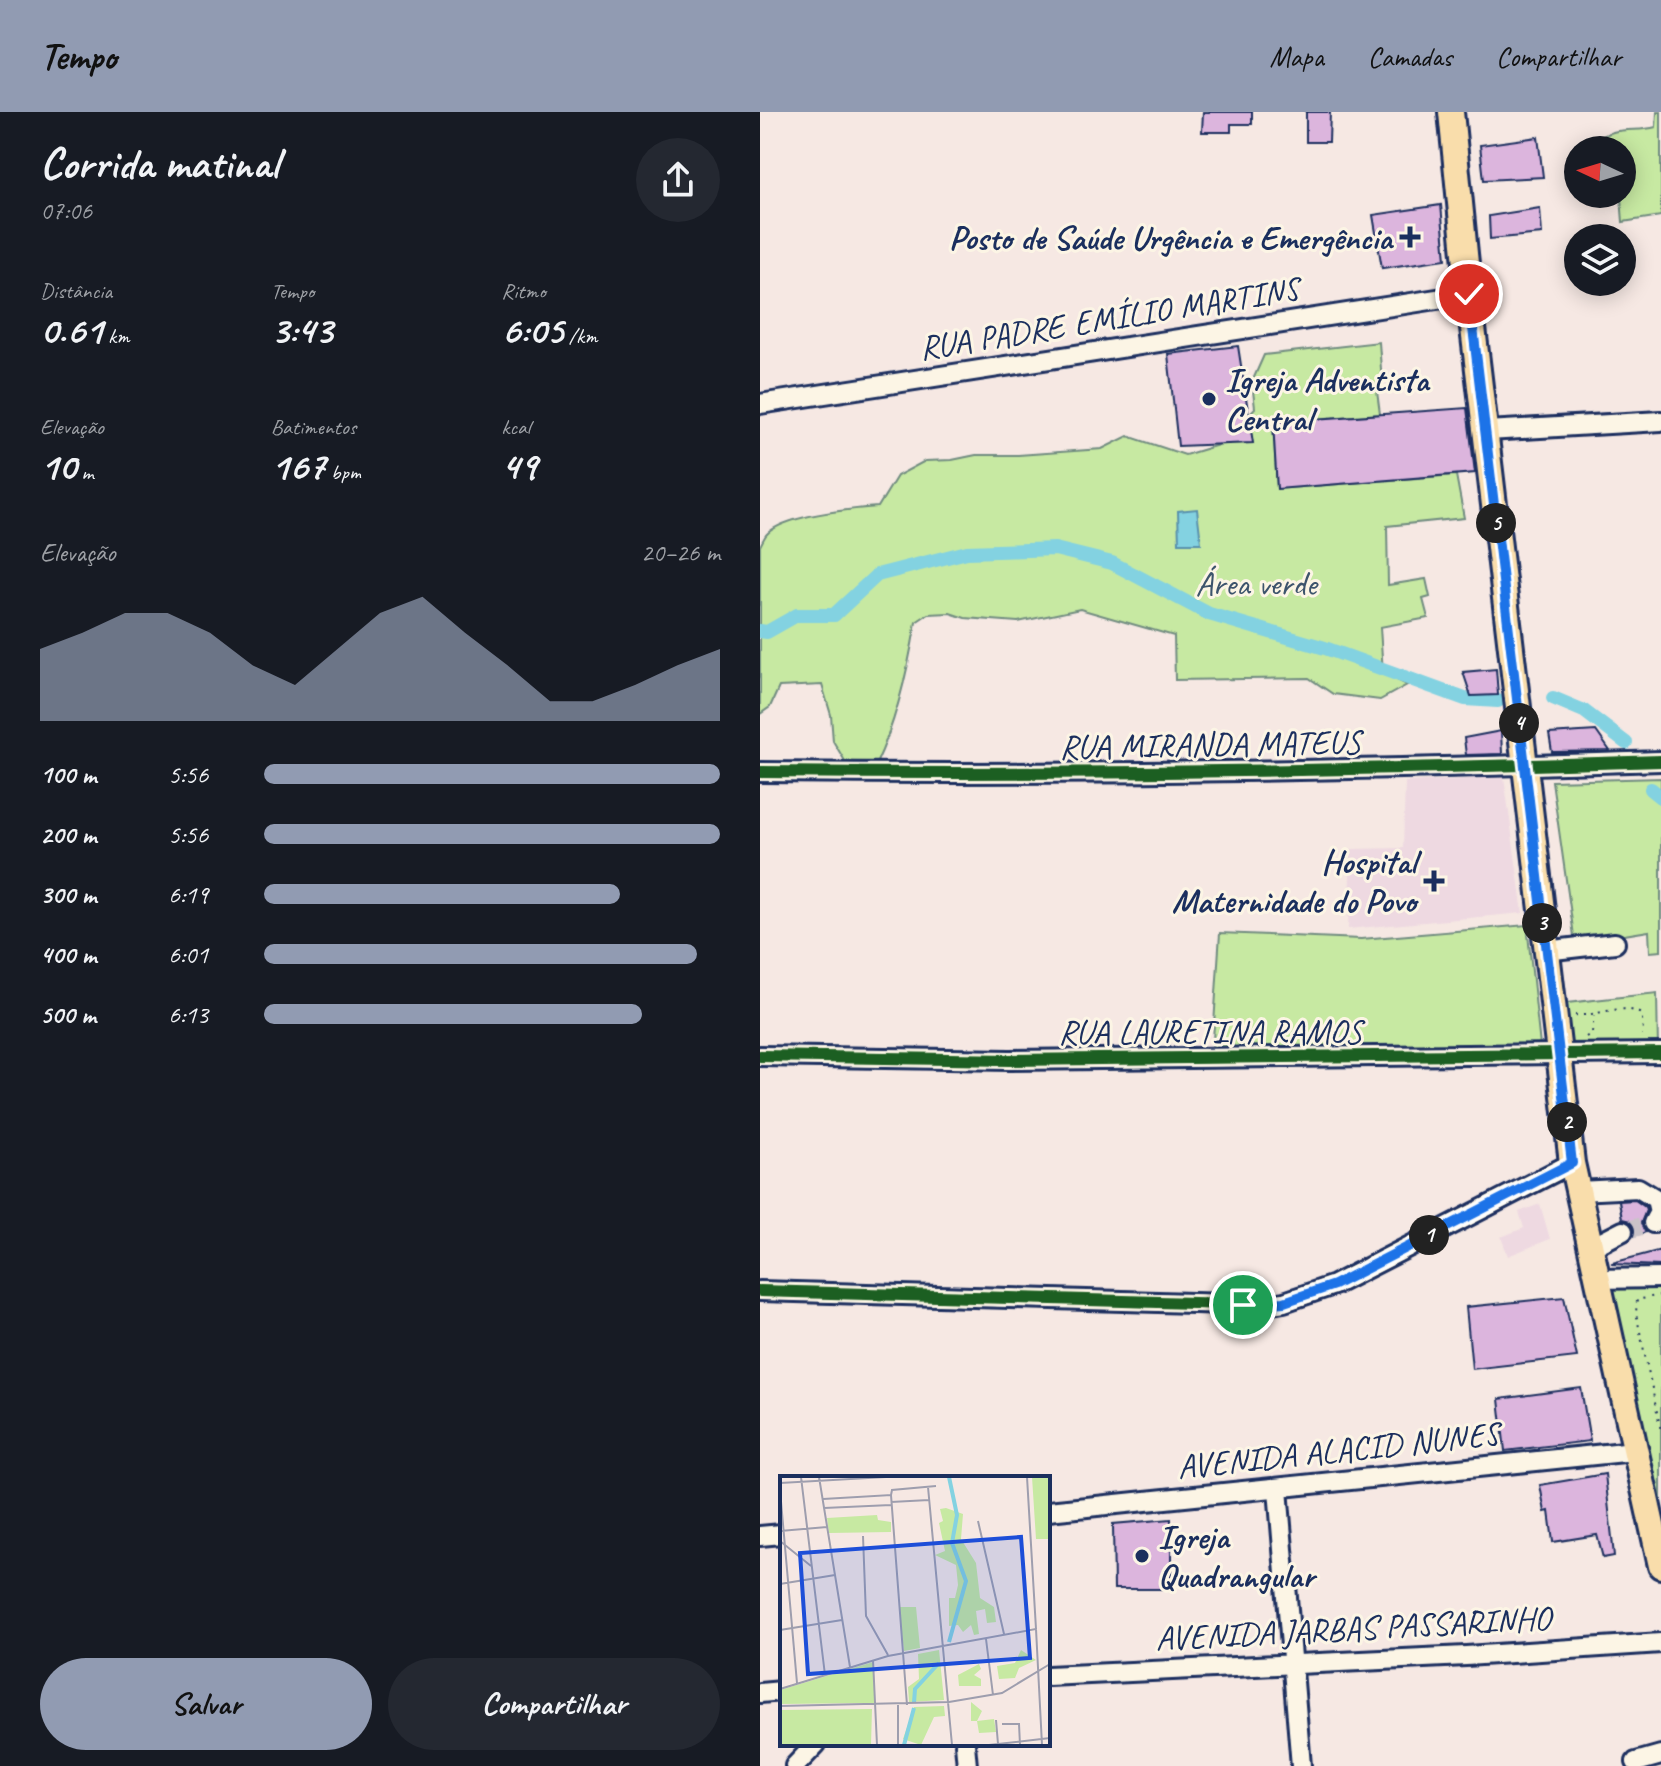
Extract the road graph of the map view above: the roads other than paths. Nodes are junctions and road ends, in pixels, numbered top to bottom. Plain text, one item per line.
1 (1451, 112) edge
2 (1469, 294) junction
3 (760, 404) edge
4 (1661, 421) edge
5 (1487, 431) junction
6 (1661, 761) edge
7 (1525, 766) junction
8 (760, 772) edge
9 (1615, 943) dead end
10 (1545, 951) junction
11 (1558, 1049) junction
12 (1661, 1053) edge
13 (760, 1056) edge
14 (1572, 1163) junction
15 (1578, 1191) junction
16 (1653, 1223) dead end
17 (1623, 1231) tunnel mouth
18 (1590, 1248) junction
19 (1661, 1278) edge
20 (1596, 1279) junction
21 (760, 1291) edge
22 (1634, 1451) junction
23 (1278, 1489) junction
24 (1050, 1511) edge
25 (780, 1534) edge
26 (760, 1536) edge
27 (1661, 1566) edge
28 (1661, 1643) edge
29 (1291, 1663) junction
30 (1050, 1676) edge
31 (780, 1691) edge
32 (760, 1693) edge
33 (814, 1746) edge
34 (965, 1746) edge
35 (1661, 1755) edge
36 (1636, 1762) dead end
37 (795, 1766) edge
38 (967, 1766) edge
39 (1301, 1766) edge

1 - 2 main road
2 - 3 street, RUA PADRE EMÍLIO MARTINS
2 - 5 main road
4 - 5 street
5 - 7 main road
6 - 7 street, RUA MIRANDA MATEUS
7 - 8 street, RUA MIRANDA MATEUS
7 - 10 main road
9 - 10 street
10 - 11 main road
11 - 12 street, RUA LAURETINA RAMOS
11 - 13 street, RUA LAURETINA RAMOS
11 - 14 main road
14 - 15 main road
14 - 21 street
15 - 16 street
15 - 18 main road
17 - 18 street
18 - 20 main road
19 - 20 street
20 - 22 main road
22 - 23 street, AVENIDA ALACID NUNES
22 - 27 main road
23 - 24 street, AVENIDA ALACID NUNES
23 - 29 street
25 - 26 street
28 - 29 street, AVENIDA JARBAS PASSARINHO
29 - 30 street, AVENIDA JARBAS PASSARINHO
29 - 39 street
31 - 32 street
33 - 37 street
34 - 38 street
35 - 36 street

